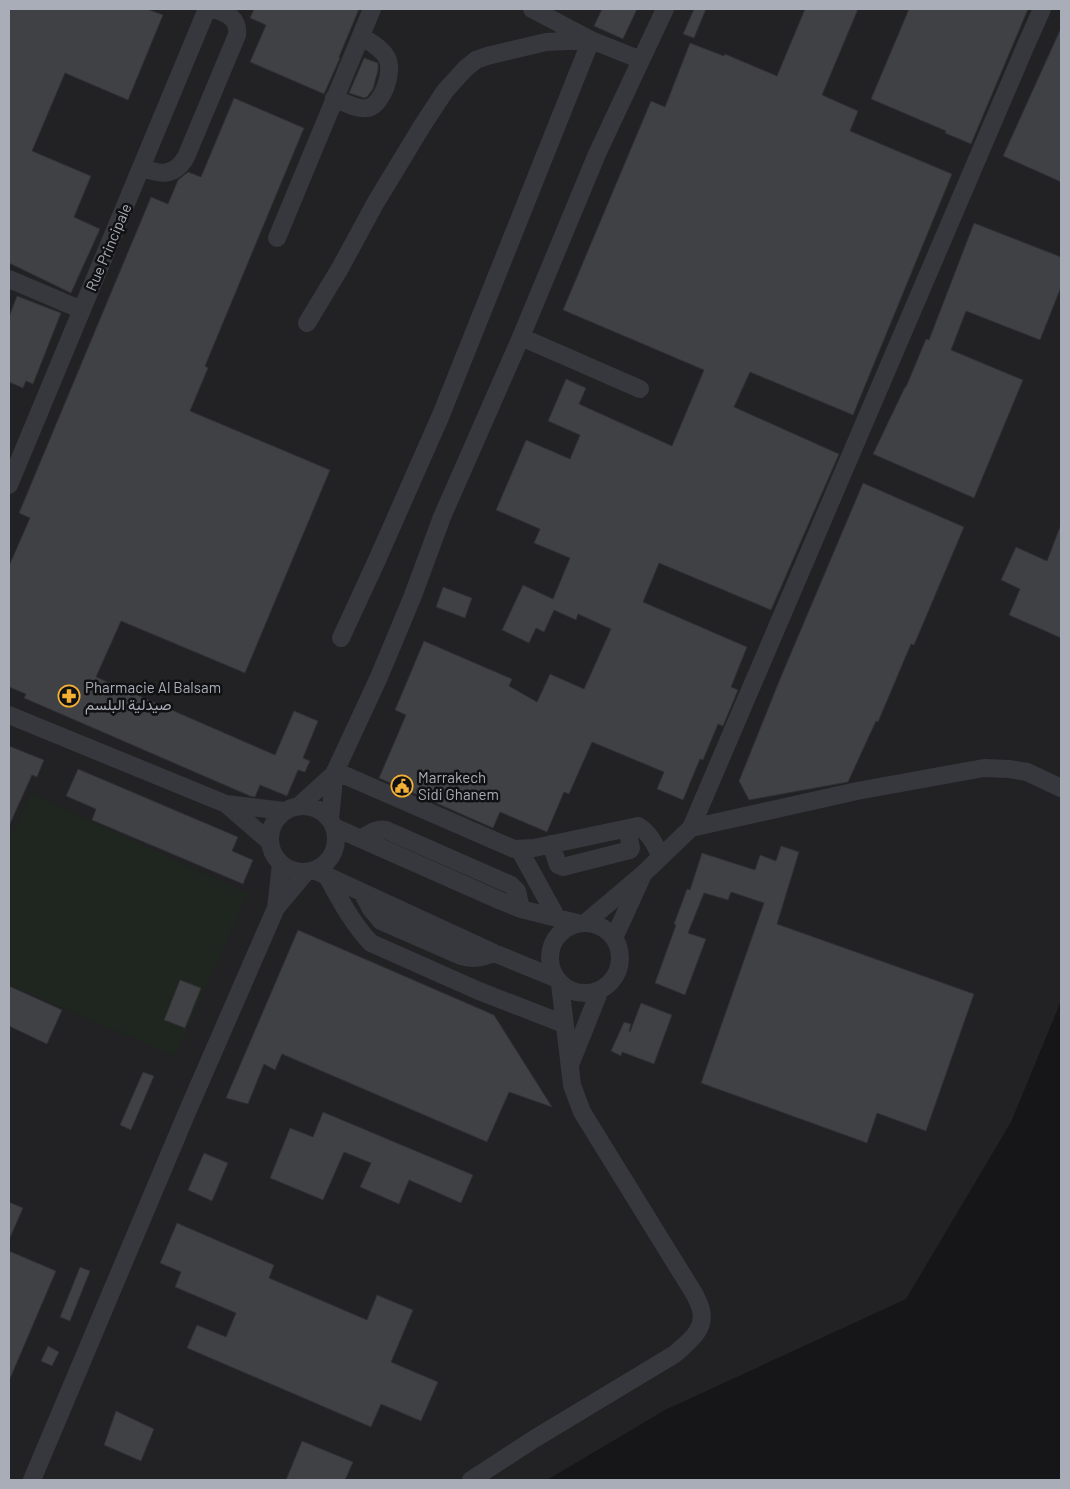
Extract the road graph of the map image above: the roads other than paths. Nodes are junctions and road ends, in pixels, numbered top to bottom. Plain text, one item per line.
1 (207, 9) edge
2 (215, 9) edge
3 (372, 9) edge
4 (532, 9) edge
5 (665, 9) edge
6 (1042, 9) edge
7 (361, 36) junction
8 (591, 40) junction
9 (642, 60) junction
10 (334, 98) junction
11 (141, 167) junction
12 (276, 238) dead end
13 (9, 279) edge
14 (82, 310) junction
15 (307, 323) dead end
16 (521, 337) junction
17 (640, 389) dead end
18 (9, 485) edge
19 (341, 638) dead end
20 (9, 715) edge
21 (334, 772) junction
22 (1061, 788) edge
23 (226, 804) junction
24 (292, 808) junction
25 (332, 823) junction
26 (691, 828) junction
27 (627, 829) junction
28 (269, 841) junction
29 (551, 844) junction
30 (519, 849) junction
31 (661, 857) junction
32 (281, 864) junction
33 (316, 873) junction
34 (643, 874) junction
35 (276, 908) junction
36 (557, 918) junction
37 (581, 923) junction
38 (614, 938) junction
39 (558, 981) junction
40 (600, 990) junction
41 (564, 1024) junction
42 (569, 1066) junction
43 (32, 1480) edge
44 (471, 1480) edge

1 - 11 street, Rue Principale
2 - 11 street
3 - 7 street
4 - 8 street
5 - 9 street
6 - 26 street
7 - 10 street
7 - 10 street
8 - 9 street
8 - 15 street
8 - 19 street
9 - 16 street
10 - 12 street
11 - 14 street, Rue Principale
13 - 14 street
14 - 18 street, Rue Principale
16 - 17 street
16 - 21 street
20 - 23 street
21 - 24 street
21 - 25 street
21 - 30 street
22 - 26 street
23 - 24 street
23 - 28 street
24 - 25 street
24 - 28 street
25 - 33 street
25 - 36 street
26 - 31 street
27 - 29 street
27 - 29 street
27 - 31 street
28 - 32 street
29 - 30 street
30 - 36 street
31 - 34 street
32 - 33 street
32 - 35 street
33 - 35 street
33 - 39 street
33 - 41 street
34 - 37 street
34 - 38 street
35 - 43 street
36 - 37 street
37 - 38 street
37 - 39 street
38 - 40 street
39 - 40 street
39 - 41 street
40 - 42 street
41 - 42 street
42 - 44 street

